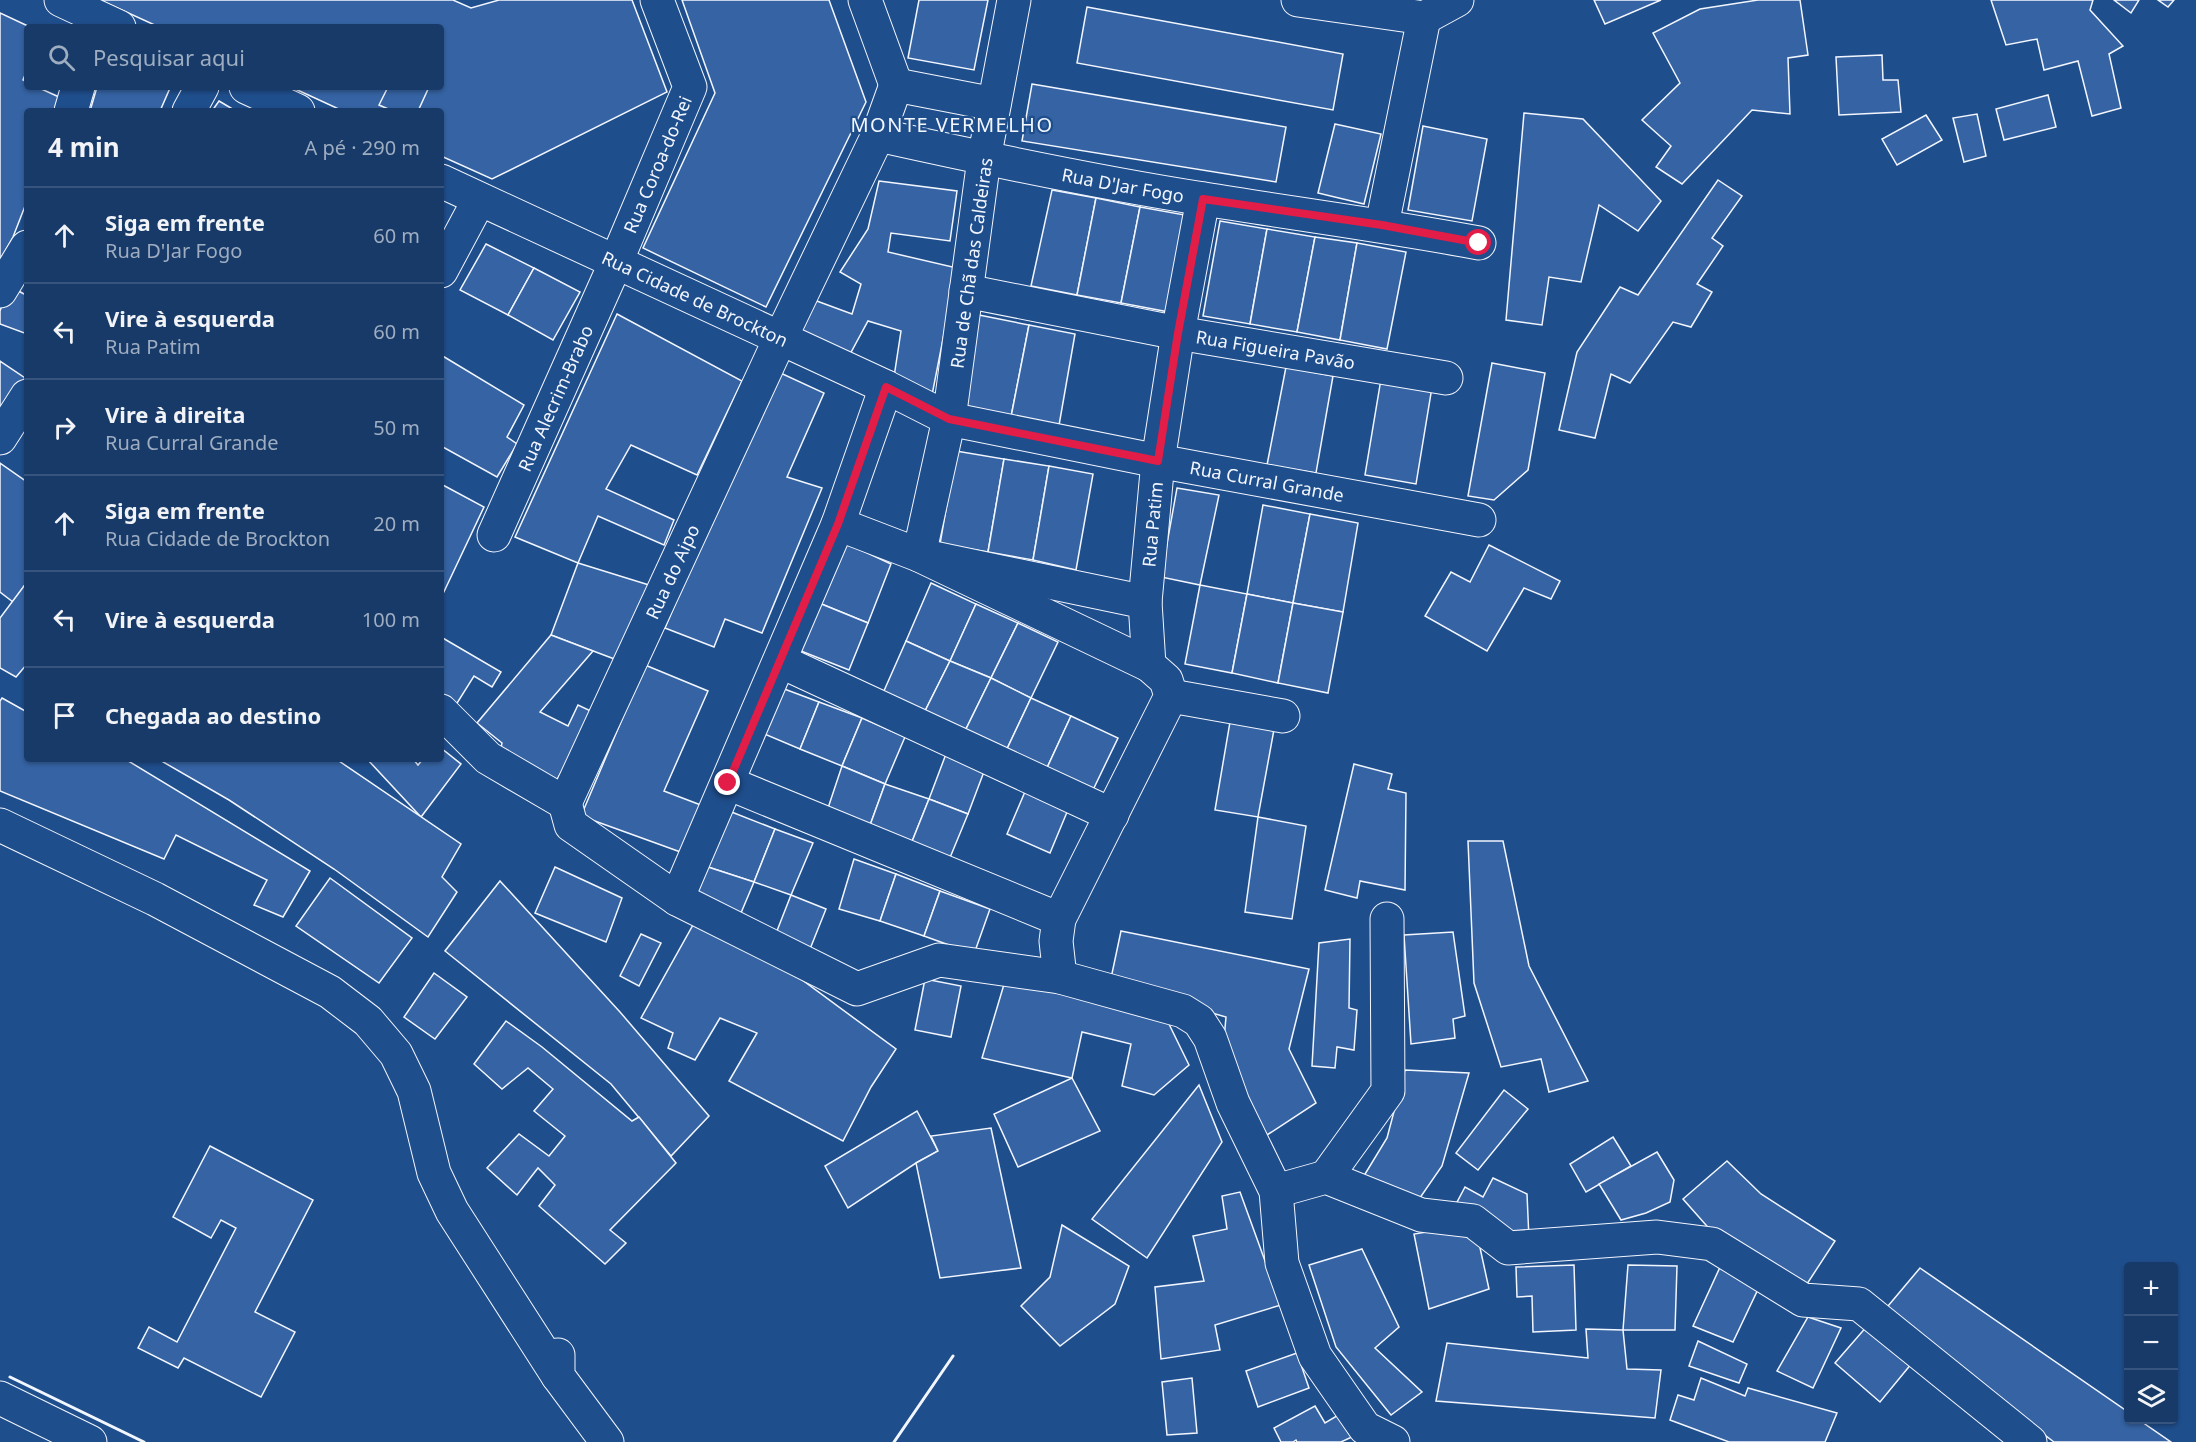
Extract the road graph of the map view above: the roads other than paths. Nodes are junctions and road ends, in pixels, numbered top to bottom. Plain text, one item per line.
1 (61, 0) edge
2 (657, 0) edge
3 (865, 0) edge
4 (1014, 0) edge
5 (1298, 0) edge
6 (1457, 0) edge
7 (1424, 18) junction
8 (105, 24) edge
9 (896, 85) junction
10 (77, 90) edge
11 (200, 90) edge
12 (252, 90) edge
13 (994, 104) junction
14 (72, 108) edge
15 (191, 108) edge
16 (292, 108) edge
17 (878, 135) junction
18 (984, 159) junction
19 (444, 182) edge
20 (1203, 199) junction
21 (479, 200) junction
22 (1382, 225) junction
23 (1479, 243) dead end
24 (24, 252) edge
25 (616, 261) junction
26 (444, 265) edge
27 (0, 291) edge
28 (966, 291) junction
29 (1178, 333) junction
30 (780, 339) junction
31 (1446, 378) dead end
32 (886, 387) junction
33 (24, 401) edge
34 (949, 419) junction
35 (0, 438) edge
36 (1158, 461) junction
37 (1479, 520) dead end
38 (838, 524) junction
39 (494, 535) dead end
40 (920, 555) junction
41 (1145, 602) junction
42 (780, 661) junction
43 (1149, 665) junction
44 (1172, 696) junction
45 (444, 714) edge
46 (1283, 716) dead end
47 (728, 783) junction
48 (565, 803) junction
49 (1112, 815) junction
50 (0, 825) edge
51 (676, 899) junction
52 (1059, 919) junction
53 (1387, 919) dead end
54 (1060, 977) junction
55 (1326, 1177) junction
56 (1276, 1191) junction
57 (558, 1342) dead end
58 (558, 1376) junction
59 (0, 1398) edge
60 (90, 1442) edge
61 (607, 1442) edge
62 (1393, 1442) edge
63 (2030, 1442) edge

1 - 8 street
2 - 25 street, Rua Coroa-do-Rei
3 - 9 street
4 - 13 street, Rua de Chã das Caldeiras
5 - 7 street
6 - 7 street
7 - 22 street
9 - 13 street
9 - 17 street, Rua do Aipo
10 - 14 street
11 - 15 street
12 - 16 street
13 - 18 street, Rua de Chã das Caldeiras
17 - 18 street, Rua D'Jar Fogo
17 - 30 street, Rua do Aipo
18 - 20 street, Rua D'Jar Fogo
18 - 28 street, Rua de Chã das Caldeiras
19 - 21 street, Rua Cidade de Brockton
20 - 22 street, Rua D'Jar Fogo
20 - 29 street, Rua Patim
21 - 25 street, Rua Cidade de Brockton
21 - 26 street
22 - 23 street, Rua D'Jar Fogo
24 - 27 street
25 - 30 street, Rua Cidade de Brockton
25 - 39 street, Rua Alecrim-Brabo
28 - 29 street, Rua Figueira Pavão
28 - 34 street, Rua de Chã das Caldeiras
29 - 31 street, Rua Figueira Pavão
29 - 36 street, Rua Patim
30 - 32 street, Rua Cidade de Brockton
30 - 48 street, Rua do Aipo
32 - 34 street, Rua Cidade de Brockton
32 - 38 street
33 - 35 street
34 - 36 street, Rua Curral Grande
34 - 40 street, Rua de Chã das Caldeiras
36 - 37 street, Rua Curral Grande
36 - 41 street, Rua Patim
38 - 40 street
38 - 42 street
40 - 41 street
40 - 43 street
41 - 43 street, Rua Patim
42 - 47 street
42 - 49 street
43 - 44 street
44 - 46 street
44 - 49 street
45 - 48 street
47 - 51 street
47 - 52 street
48 - 51 street
49 - 52 street
50 - 58 street
51 - 54 street
52 - 54 street
53 - 55 street
54 - 56 street
55 - 56 street
55 - 63 street
56 - 62 street
57 - 58 street
58 - 61 street
59 - 60 street

